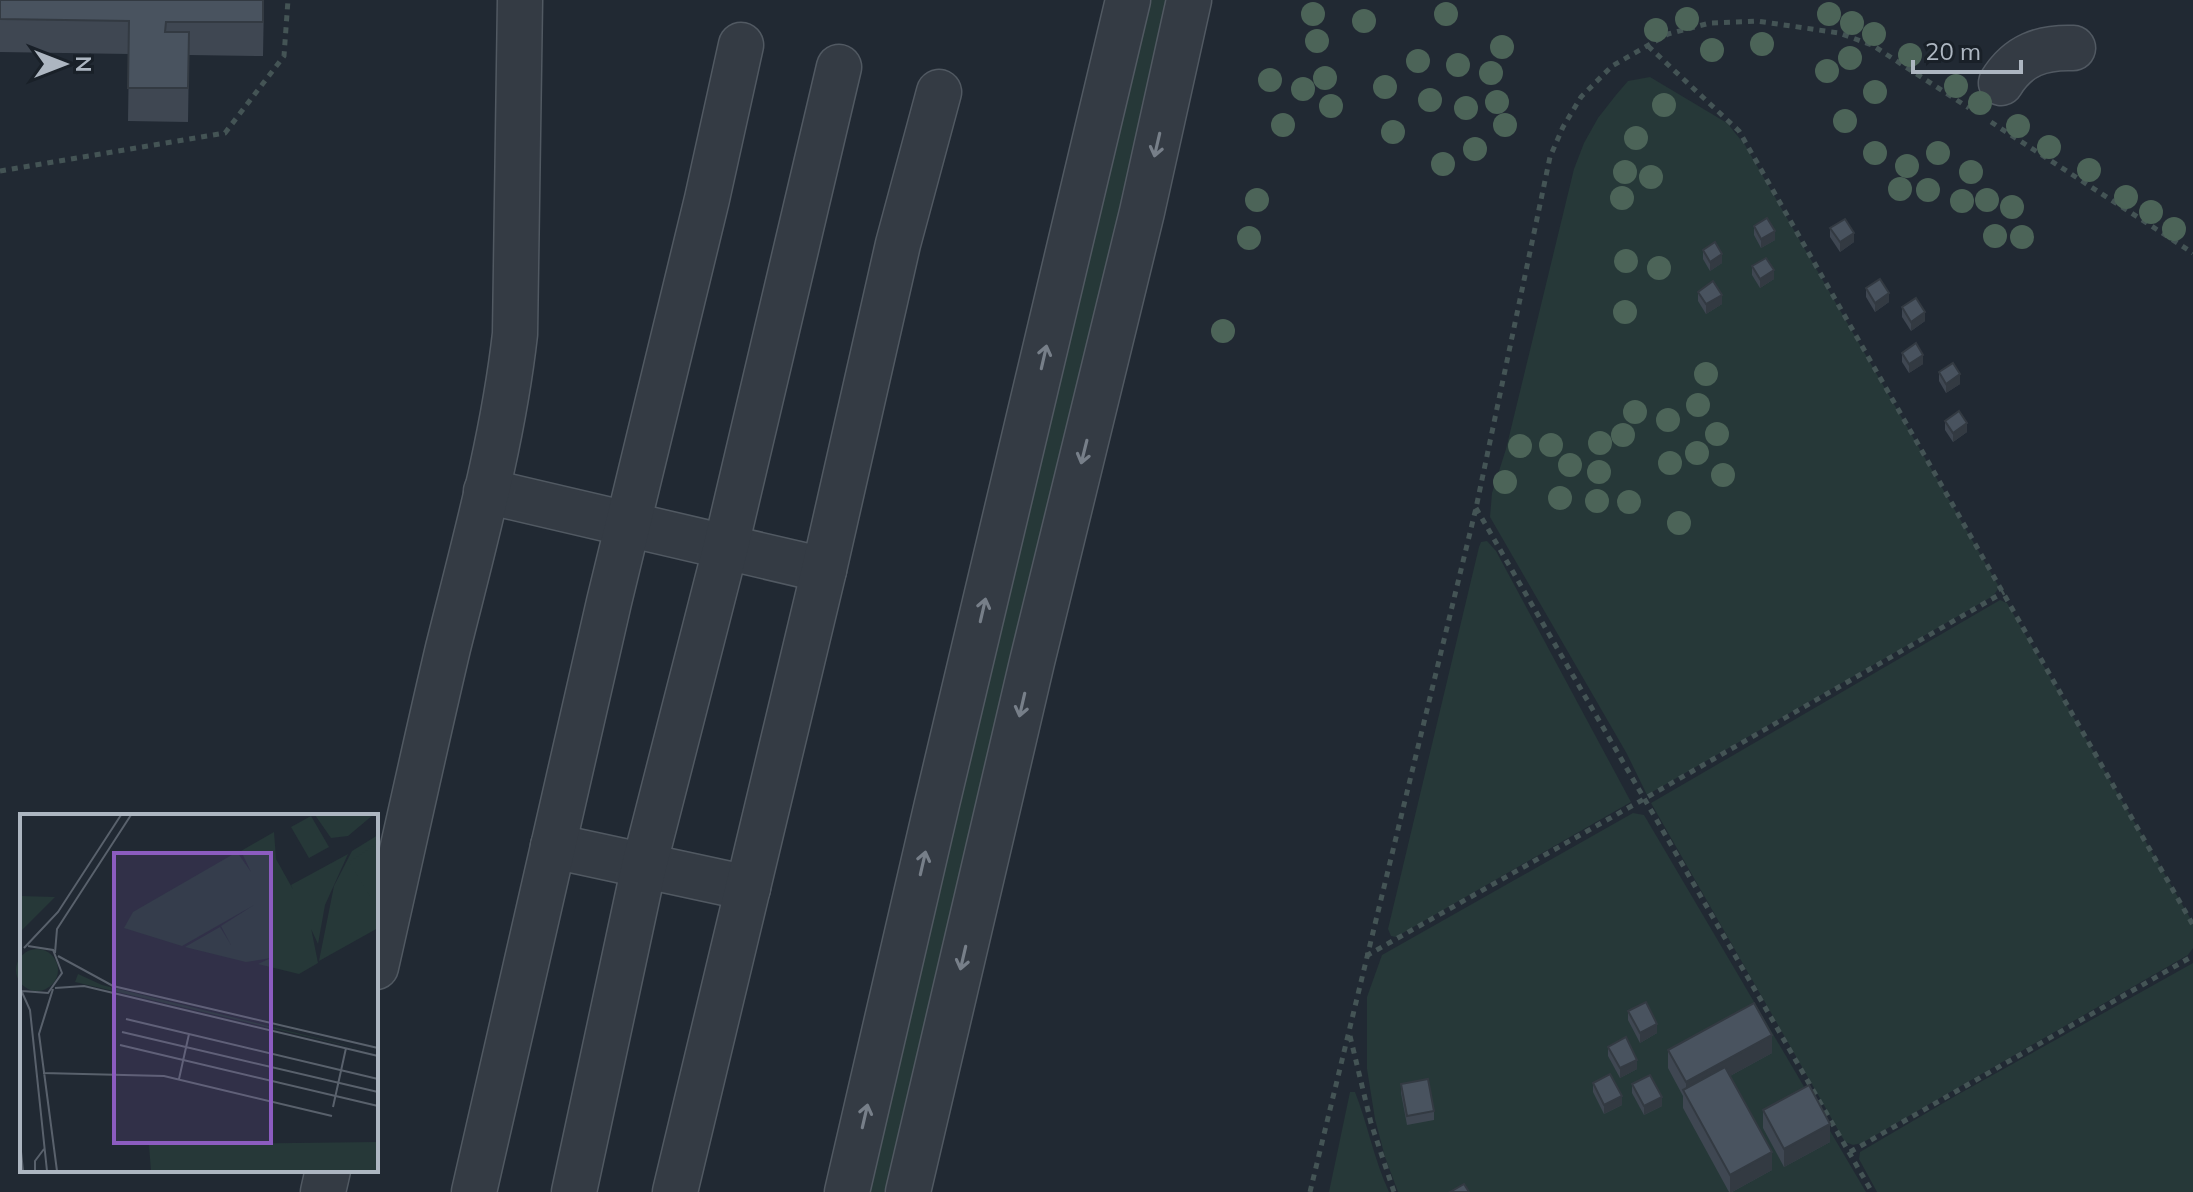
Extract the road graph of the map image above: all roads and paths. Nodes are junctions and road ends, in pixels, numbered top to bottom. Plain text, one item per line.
1 (288, 0) edge
2 (520, 0) edge
3 (1128, 0) edge
4 (1189, 0) edge
5 (741, 45) dead end
6 (1647, 46) junction
7 (2073, 48) dead end
8 (839, 67) dead end
9 (2001, 83) dead end
10 (939, 92) dead end
11 (0, 171) edge
12 (2193, 253) edge
13 (486, 491) junction
14 (1476, 508) junction
15 (627, 523) junction
16 (726, 546) junction
17 (824, 570) junction
18 (2004, 592) junction
19 (1644, 799) junction
20 (553, 846) junction
21 (644, 866) junction
22 (748, 888) junction
23 (2193, 925) edge
24 (1366, 956) junction
25 (2193, 956) edge
26 (378, 958) edge
27 (1350, 1035) junction
28 (1850, 1152) junction
29 (328, 1172) edge
30 (323, 1192) edge
31 (474, 1192) edge
32 (574, 1192) edge
33 (675, 1192) edge
34 (847, 1192) edge
35 (908, 1192) edge
36 (1310, 1192) edge
37 (1394, 1192) edge
38 (1872, 1192) edge

1 - 11 path
2 - 13 street
34 -> 3 street
4 -> 35 street
5 - 15 street
6 - 12 path
6 - 14 path
6 - 18 path
7 - 9 street
8 - 16 street
10 - 17 street
13 - 15 street
13 - 26 street
14 - 19 path
14 - 24 path
15 - 16 street
15 - 20 street
16 - 17 street
16 - 21 street
17 - 22 street
18 - 19 path
18 - 23 path
19 - 24 path
19 - 28 path
20 - 21 street
20 - 31 street
21 - 22 street
21 - 32 street
22 - 33 street
24 - 27 path
25 - 28 path
27 - 36 path
27 - 37 path
28 - 38 path
29 - 30 street

